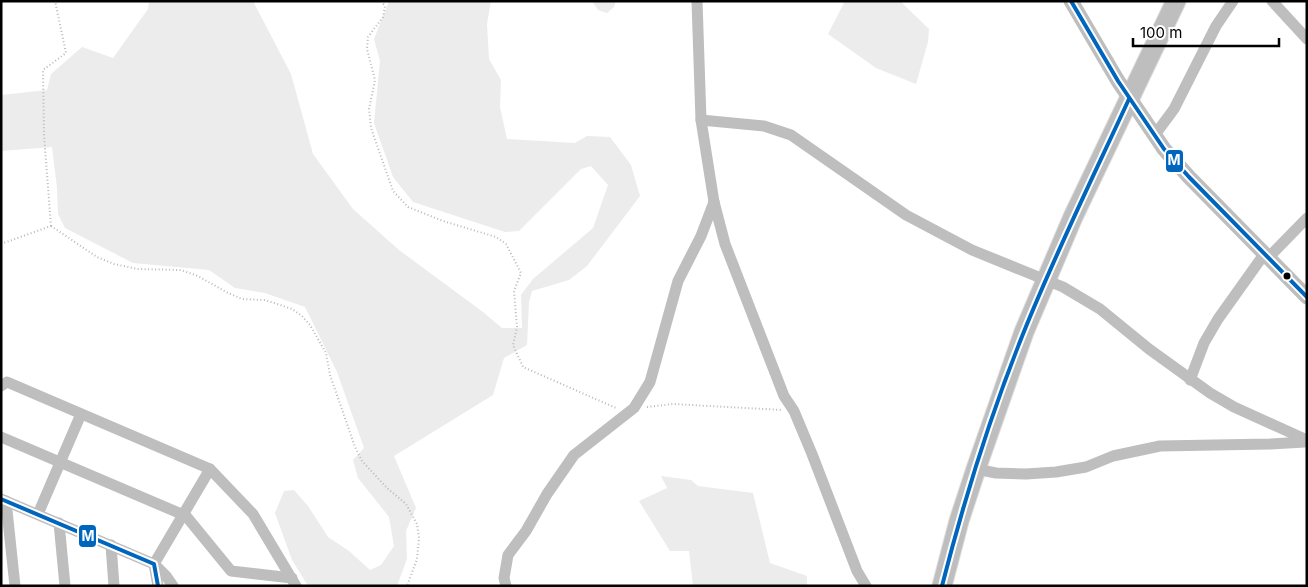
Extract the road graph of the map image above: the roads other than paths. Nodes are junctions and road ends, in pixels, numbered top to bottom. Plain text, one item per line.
1 (697, 1) edge
2 (1071, 1) edge
3 (1176, 1) edge
4 (1233, 1) edge
5 (1272, 1) edge
6 (1307, 39) edge
7 (1129, 99) junction
8 (701, 120) junction
9 (1154, 136) junction
10 (714, 202) junction
11 (1307, 218) edge
12 (1267, 255) junction
13 (1046, 281) junction
14 (1307, 297) edge
15 (1190, 380) junction
16 (1, 386) edge
17 (81, 414) junction
18 (1, 437) edge
19 (1307, 441) edge
20 (61, 462) junction
21 (210, 470) junction
22 (976, 470) junction
23 (4, 500) edge
24 (38, 514) junction
25 (182, 515) junction
26 (59, 523) junction
27 (111, 545) junction
28 (154, 564) junction
29 (294, 582) edge
30 (14, 586) edge
31 (65, 586) edge
32 (114, 586) edge
33 (158, 586) edge
34 (172, 586) edge
35 (506, 586) edge
36 (866, 586) edge
37 (942, 586) edge

1 - 8 street
2 - 7 street
3 - 7 main road
4 - 9 street
5 - 6 street
7 - 9 street
7 - 13 main road
8 - 10 street
8 - 13 street
9 - 12 street
10 - 35 street
10 - 36 street
11 - 12 street
12 - 14 street
12 - 15 street
13 - 15 street
13 - 22 main road
15 - 19 street
16 - 17 street
17 - 20 street
17 - 21 street
18 - 20 street
19 - 22 street
20 - 24 street
20 - 25 street
21 - 25 street
21 - 29 street
22 - 37 main road
23 - 24 street
23 - 30 street
24 - 26 street
25 - 28 street
25 - 29 street
26 - 27 street
26 - 31 street
27 - 28 street
27 - 32 street
28 - 33 street
28 - 34 street

